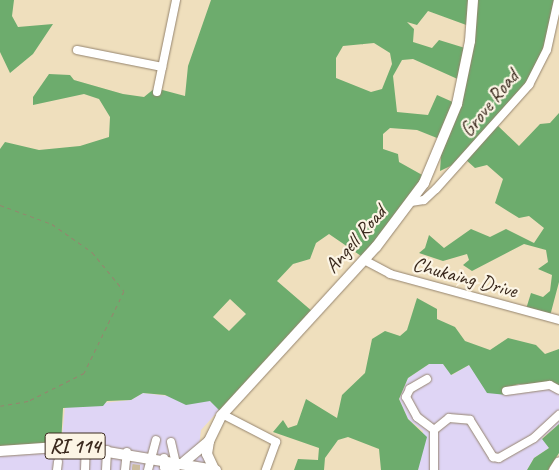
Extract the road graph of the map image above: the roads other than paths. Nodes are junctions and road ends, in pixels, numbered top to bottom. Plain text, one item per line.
1 (176, 0) edge
2 (473, 0) edge
3 (558, 0) edge
4 (77, 50) dead end
5 (162, 67) junction
6 (157, 92) dead end
7 (411, 202) junction
8 (364, 260) junction
9 (559, 320) edge
10 (427, 379) dead end
11 (559, 390) edge
12 (506, 391) dead end
13 (222, 414) junction
14 (559, 415) edge
15 (434, 430) junction
16 (156, 440) dead end
17 (208, 441) junction
18 (171, 442) dead end
19 (86, 447) junction
20 (107, 450) junction
21 (0, 451) edge
22 (559, 462) edge
23 (129, 465) edge
24 (148, 465) edge
25 (176, 466) edge
26 (85, 470) edge
27 (106, 470) edge
28 (215, 470) edge
29 (266, 470) edge
30 (434, 470) edge
31 (554, 470) edge

1 - 5 street
2 - 7 main road, Angell Road
3 - 7 street, Grove Road
4 - 5 street
5 - 6 street
7 - 8 main road, Angell Road
8 - 9 street, Chukaing Drive
8 - 13 main road, Angell Road
10 - 15 street
11 - 12 street
13 - 17 main road, Angell Road
13 - 29 street
14 - 15 street
15 - 30 street
16 - 24 street
17 - 25 main road
17 - 28 main road
18 - 25 street
19 - 20 main road, RI 114
19 - 21 main road, RI 114
19 - 26 street
20 - 23 main road, RI 114
20 - 27 street
22 - 31 highway
23 - 24 main road, RI 114
23 - 24 street
24 - 25 main road, RI 114
25 - 28 main road, RI 114

